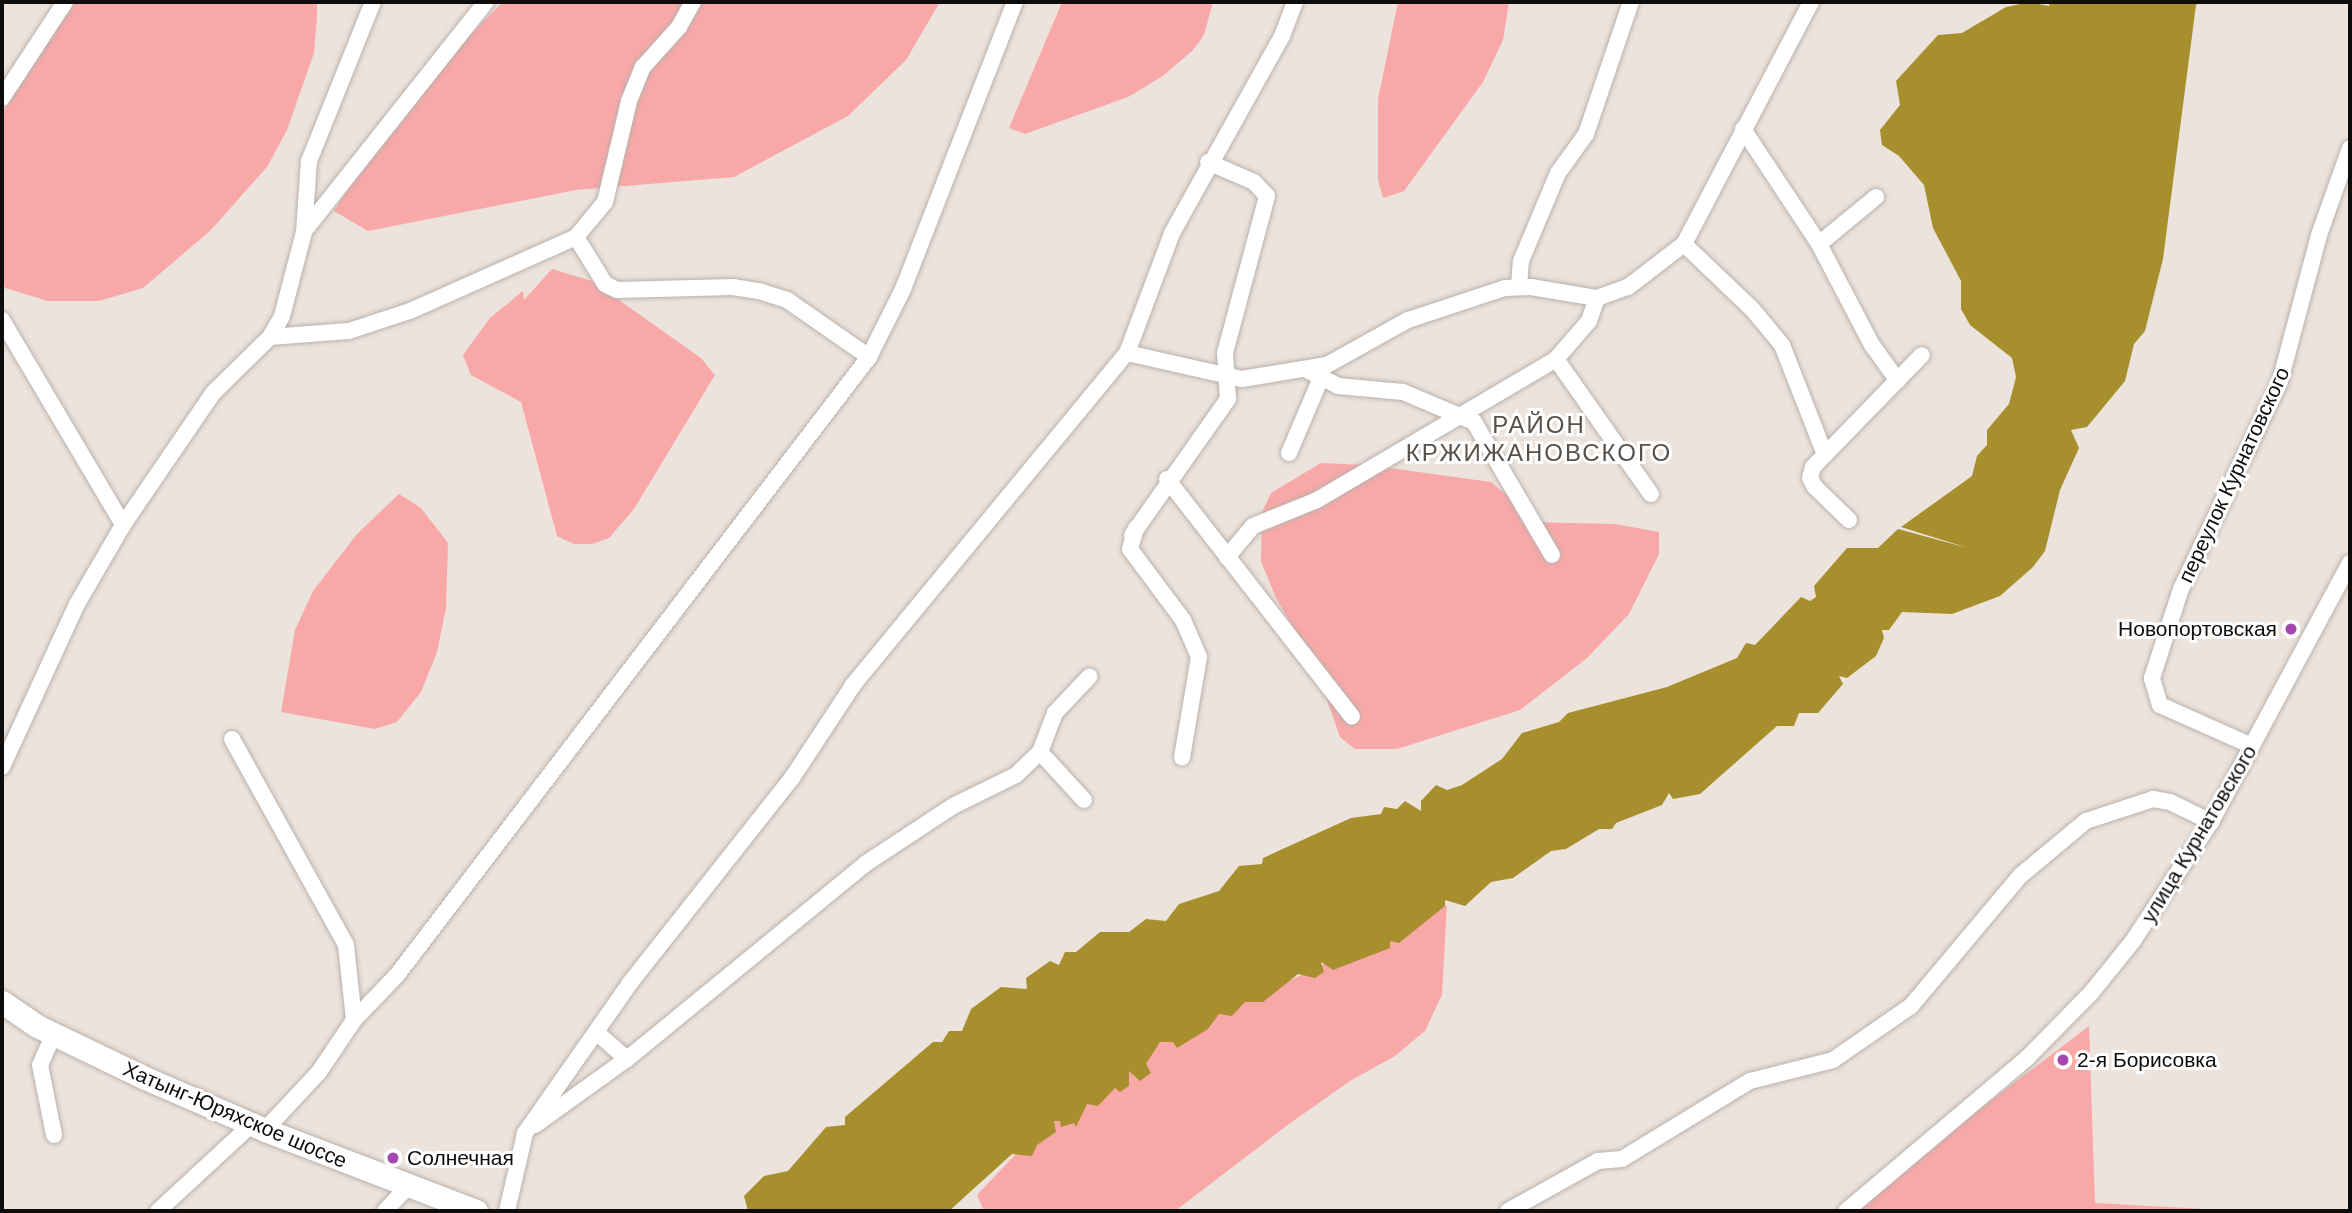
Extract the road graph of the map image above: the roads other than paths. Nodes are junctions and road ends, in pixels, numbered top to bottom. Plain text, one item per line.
1 (65, 2) edge
2 (373, 2) edge
3 (486, 2) edge
4 (693, 2) edge
5 (1015, 2) edge
6 (1295, 2) edge
7 (1631, 2) edge
8 (1811, 2) edge
9 (2, 99) edge
10 (1743, 129) junction
11 (2350, 148) edge
12 (1208, 162) junction
13 (1876, 197) dead end
14 (304, 232) junction
15 (576, 237) junction
16 (1684, 244) junction
17 (1819, 244) junction
18 (1519, 286) junction
19 (1597, 298) junction
20 (2, 320) edge
21 (270, 337) junction
22 (1128, 353) junction
23 (1922, 355) dead end
24 (869, 357) junction
25 (1556, 359) junction
26 (1314, 374) junction
27 (1224, 379) junction
28 (1898, 382) junction
29 (1462, 417) junction
30 (1289, 453) dead end
31 (1825, 455) junction
32 (1167, 480) junction
33 (1651, 494) dead end
34 (1849, 520) dead end
35 (123, 525) junction
36 (1552, 555) dead end
37 (1227, 557) junction
38 (2350, 563) edge
39 (1089, 677) dead end
40 (1352, 717) dead end
41 (232, 739) dead end
42 (2252, 746) junction
43 (1040, 752) junction
44 (1182, 758) dead end
45 (2, 767) edge
46 (1084, 800) dead end
47 (2211, 822) junction
48 (2, 1002) edge
49 (354, 1020) junction
50 (596, 1032) junction
51 (54, 1034) junction
52 (627, 1059) junction
53 (259, 1127) junction
54 (525, 1133) junction
55 (54, 1135) dead end
56 (407, 1187) junction
57 (158, 1211) edge
58 (385, 1211) edge
59 (476, 1211) edge
60 (507, 1211) edge
61 (1508, 1211) edge
62 (1846, 1211) edge

1 - 9 street
2 - 14 street
3 - 14 street
4 - 15 street
5 - 24 street
6 - 12 street
7 - 18 street
8 - 10 street
10 - 16 street
10 - 17 street
11 - 42 street, переулок Курнатовского
12 - 22 street
12 - 27 street
13 - 17 street
14 - 21 street
15 - 21 street
15 - 24 street
16 - 19 street
16 - 31 street
17 - 28 street
18 - 19 street
18 - 26 street
19 - 25 street
20 - 35 street
21 - 35 street
22 - 27 street
22 - 50 street
23 - 28 street
24 - 49 street
25 - 29 street
25 - 33 street
26 - 27 street
26 - 29 street
26 - 30 street
27 - 32 street
28 - 31 street
29 - 36 street
29 - 37 street
31 - 34 street
32 - 37 street
32 - 44 street
35 - 45 street
37 - 40 street
38 - 42 street, улица Курнатовского
39 - 43 street
41 - 49 street
42 - 47 street, улица Курнатовского
43 - 46 street
43 - 52 street
47 - 61 street
47 - 62 street, улица Курнатовского
48 - 51 street, Хатынг-Юряхское шоссе
49 - 53 street
50 - 52 street
50 - 54 street
51 - 53 street, Хатынг-Юряхское шоссе
51 - 55 street
52 - 54 street
53 - 56 street, Хатынг-Юряхское шоссе
53 - 57 street
54 - 60 street
56 - 58 street
56 - 59 street, Хатынг-Юряхское шоссе

